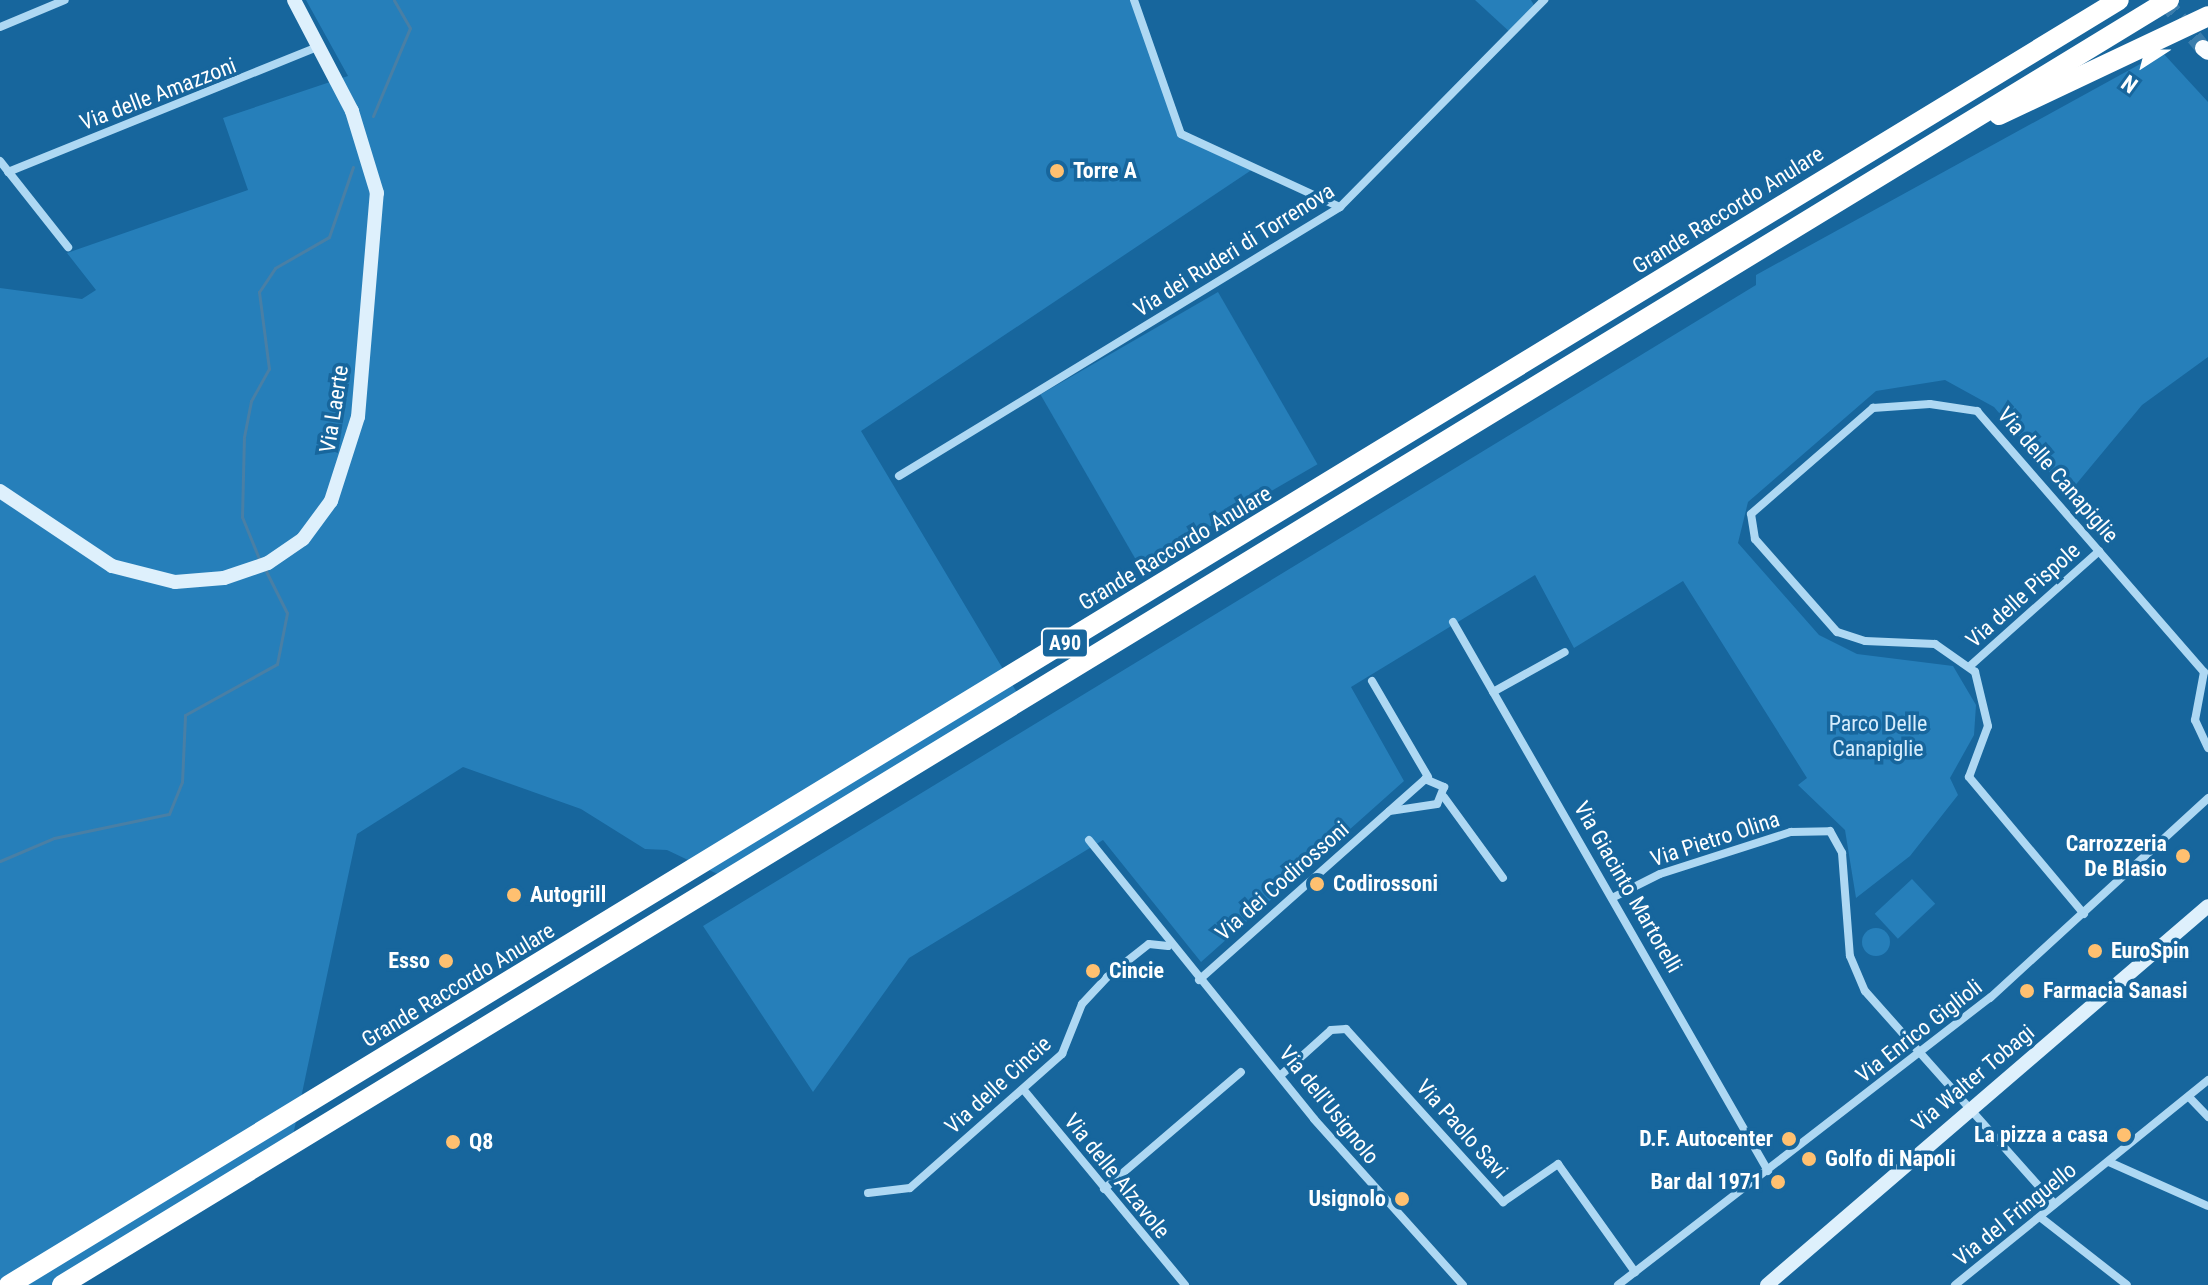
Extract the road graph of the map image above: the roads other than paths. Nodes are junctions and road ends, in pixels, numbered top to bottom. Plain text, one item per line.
1 (65, 0) edge
2 (294, 0) edge
3 (1134, 0) edge
4 (1544, 0) edge
5 (2090, 0) edge
6 (2119, 0) edge
7 (2169, 0) edge
8 (2208, 16) edge
9 (0, 27) edge
10 (320, 46) junction
11 (1950, 134) junction
12 (1896, 135) junction
13 (0, 161) edge
14 (8, 172) junction
15 (1340, 207) junction
16 (68, 247) dead end
17 (899, 476) dead end
18 (0, 491) edge
19 (2099, 551) junction
20 (1453, 622) dead end
21 (1565, 652) dead end
22 (1970, 666) junction
23 (1372, 681) dead end
24 (2207, 682) edge
25 (1493, 692) junction
26 (2208, 748) edge
27 (1428, 777) junction
28 (1444, 797) junction
29 (2208, 798) edge
30 (1390, 811) junction
31 (1089, 840) dead end
32 (1503, 878) dead end
33 (1614, 897) junction
34 (2208, 906) edge
35 (2084, 914) junction
36 (1169, 946) junction
37 (1199, 980) junction
38 (1918, 1055) junction
39 (1241, 1072) dead end
40 (1281, 1075) junction
41 (2208, 1080) edge
42 (1023, 1089) junction
43 (2189, 1097) junction
44 (1973, 1106) junction
45 (2208, 1117) edge
46 (2109, 1162) junction
47 (1768, 1171) junction
48 (1104, 1189) junction
49 (868, 1193) dead end
50 (2055, 1204) junction
51 (2208, 1206) edge
52 (2040, 1217) junction
53 (1635, 1272) junction
54 (9, 1285) edge
55 (62, 1285) edge
56 (1185, 1285) edge
57 (1463, 1285) edge
58 (1618, 1285) edge
59 (1767, 1285) edge
60 (1955, 1285) edge
61 (2127, 1285) edge

1 - 9 street
2 - 10 street, Via Laerte
3 - 15 street
4 - 15 street, Via dei Ruderi di Torrenova
5 - 12 highway
6 - 12 highway, Grande Raccordo Anulare / A90
7 - 11 highway, A90
8 - 11 highway
10 - 14 street, Via delle Amazzoni
10 - 18 street, Via Laerte
11 - 55 highway, A90
12 - 54 highway, Grande Raccordo Anulare / A90
13 - 14 street
14 - 16 street
15 - 17 street, Via dei Ruderi di Torrenova
19 - 22 street, Via delle Pispole
19 - 22 street, Via delle Canapiglie
19 - 24 street, Via delle Canapiglie
20 - 25 street, Via Giacinto Martorelli
21 - 25 street
22 - 35 street
23 - 27 street
24 - 26 street, Via delle Canapiglie
25 - 33 street, Via Giacinto Martorelli
27 - 28 street
27 - 30 street, Via dei Codirossoni
28 - 30 street
28 - 32 street
29 - 35 street, Via Enrico Giglioli
30 - 37 street, Via dei Codirossoni
31 - 36 street
33 - 38 street, Via Pietro Olina
33 - 47 street, Via Giacinto Martorelli
34 - 44 street, Via Walter Tobagi
35 - 38 street, Via Enrico Giglioli
36 - 37 street, Via dell'Usignolo
36 - 42 street, Via delle Cincie
37 - 40 street, Via dell'Usignolo
38 - 44 street
38 - 47 street, Via Enrico Giglioli
39 - 48 street
40 - 53 street, Via Paolo Savi
40 - 57 street, Via dell'Usignolo
41 - 43 street, Via del Fringuello
42 - 48 street, Via delle Alzavole
42 - 49 street, Via delle Cincie
43 - 45 street
43 - 46 street, Via del Fringuello
44 - 50 street
44 - 59 street, Via Walter Tobagi
46 - 50 street, Via del Fringuello
46 - 51 street
47 - 53 street, Via Enrico Giglioli
48 - 56 street, Via delle Alzavole
50 - 52 street, Via del Fringuello
52 - 60 street, Via del Fringuello
52 - 61 street
53 - 58 street, Via Enrico Giglioli

